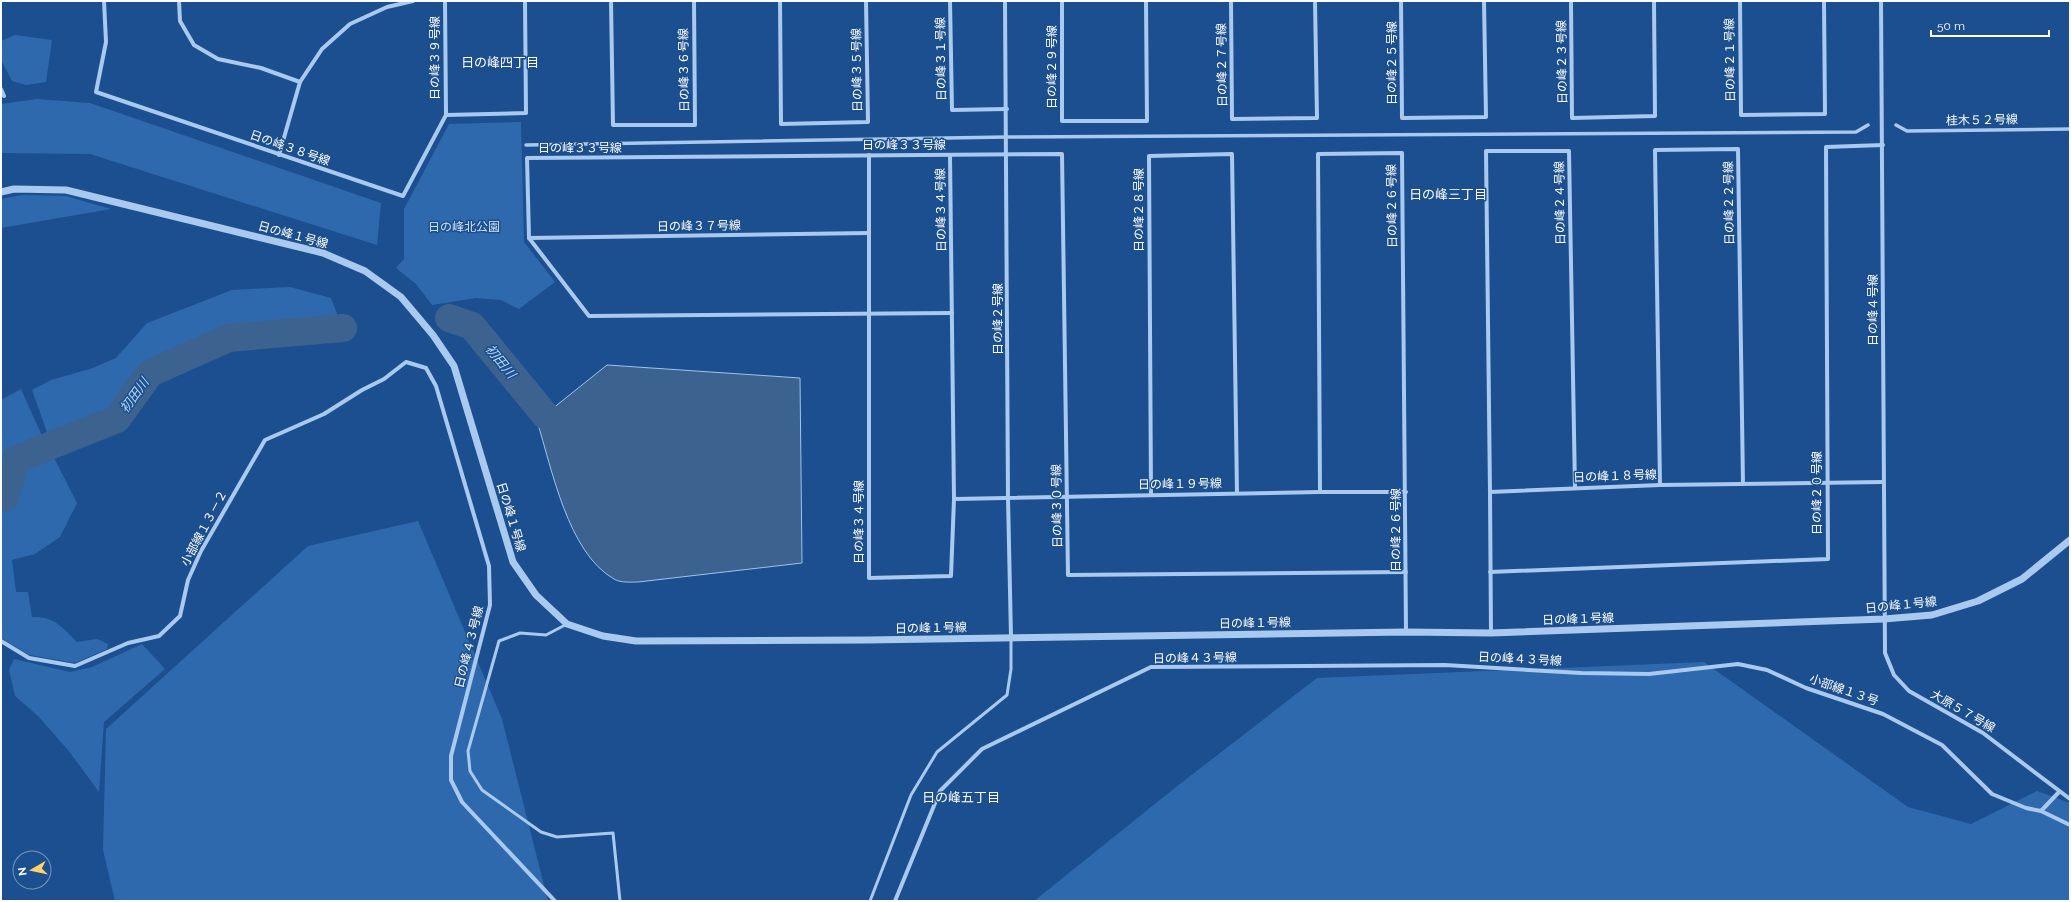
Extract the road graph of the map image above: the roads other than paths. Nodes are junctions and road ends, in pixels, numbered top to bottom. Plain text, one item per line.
1 (104, 1) edge
2 (179, 1) edge
3 (413, 1) edge
4 (445, 1) edge
5 (525, 1) edge
6 (611, 1) edge
7 (694, 1) edge
8 (780, 1) edge
9 (866, 1) edge
10 (950, 1) edge
11 (1005, 1) edge
12 (1062, 1) edge
13 (1146, 1) edge
14 (1231, 1) edge
15 (1316, 1) edge
16 (1402, 1) edge
17 (1484, 1) edge
18 (1571, 1) edge
19 (1654, 1) edge
20 (1740, 1) edge
21 (1824, 1) edge
22 (1881, 1) edge
23 (300, 82) junction
24 (1, 89) edge
25 (4, 96) dead end
26 (1007, 109) junction
27 (446, 115) junction
28 (1868, 125) dead end
29 (1896, 125) dead end
30 (2070, 128) edge
31 (1007, 137) junction
32 (526, 144) dead end
33 (1883, 145) junction
34 (1007, 154) junction
35 (279, 155) junction
36 (950, 155) junction
37 (868, 156) junction
38 (1, 192) edge
39 (869, 233) junction
40 (530, 238) junction
41 (869, 313) junction
42 (952, 313) junction
43 (384, 379) joint
44 (1883, 482) junction
45 (1827, 483) junction
46 (1743, 484) junction
47 (1660, 485) junction
48 (1575, 488) junction
49 (1320, 492) junction
50 (1406, 492) junction
51 (1490, 492) junction
52 (1237, 493) junction
53 (1151, 495) junction
54 (1068, 496) junction
55 (1008, 498) junction
56 (954, 499) junction
57 (2070, 540) edge
58 (1406, 572) junction
59 (1490, 572) junction
60 (1884, 619) junction
61 (567, 624) junction
62 (1406, 632) junction
63 (1491, 633) junction
64 (1011, 637) junction
65 (1, 641) edge
66 (1581, 673) joint
67 (2059, 792) junction
68 (2070, 799) edge
69 (2041, 811) junction
70 (2070, 825) edge
71 (555, 901) edge
72 (620, 901) edge
73 (870, 901) edge
74 (895, 901) edge

1 - 35 street, 日の峰３８号線
2 - 23 street
3 - 23 street
4 - 27 street, 日の峰３９号線
5 - 27 street
6 - 7 street, 日の峰３６号線
8 - 9 street, 日の峰３５号線
10 - 26 street, 日の峰３１号線
11 - 26 street, 日の峰２号線
12 - 13 street, 日の峰２９号線
14 - 15 street, 日の峰２７号線
16 - 17 street, 日の峰２５号線
18 - 19 street, 日の峰２３号線
20 - 21 street, 日の峰２１号線
22 - 33 street, 日の峰４号線
23 - 35 street
24 - 25 street
26 - 31 street, 日の峰２号線
27 - 35 street, 日の峰３８号線
28 - 31 street
29 - 30 street, 桂木５２号線
31 - 32 street
31 - 34 street, 日の峰２号線
33 - 44 street, 日の峰４号線
33 - 45 street, 日の峰２０号線
34 - 36 street, 日の峰３３号線
34 - 54 street, 日の峰３０号線
34 - 55 street, 日の峰２号線
36 - 37 street, 日の峰３３号線
36 - 42 street, 日の峰３４号線
37 - 39 street, 日の峰３４号線
37 - 40 street, 日の峰３３号線
38 - 61 street, 日の峰１号線
39 - 40 street, 日の峰３７号線
39 - 41 street, 日の峰３４号線
40 - 41 street
41 - 42 street
41 - 56 street, 日の峰３４号線
42 - 56 street, 日の峰３４号線
43 - 65 street, 小部線１３－２
43 - 71 street, 日の峰４３号線
44 - 45 street, 日の峰１８号線
44 - 60 street, 日の峰４号線
45 - 46 street, 日の峰１８号線
45 - 59 street, 日の峰２０号線
46 - 47 street, 日の峰１８号線
46 - 47 street, 日の峰２２号線
47 - 48 street, 日の峰１８号線
48 - 51 street, 日の峰１８号線
48 - 51 street, 日の峰２４号線
49 - 50 street, 日の峰１９号線
49 - 50 street, 日の峰２６号線
49 - 52 street, 日の峰１９号線
50 - 58 street, 日の峰２６号線
51 - 59 street
52 - 53 street, 日の峰１９号線
52 - 53 street, 日の峰２８号線
53 - 54 street, 日の峰１９号線
54 - 55 street, 日の峰１９号線
54 - 58 street, 日の峰３０号線
55 - 56 street, 日の峰１９号線
55 - 64 street, 日の峰２号線
57 - 60 street, 日の峰１号線
58 - 62 street, 日の峰２６号線
59 - 63 street
60 - 63 street, 日の峰１号線
60 - 67 street, 大原５７号線
61 - 64 street, 日の峰１号線
61 - 72 lane
62 - 63 street, 日の峰１号線
62 - 64 street, 日の峰１号線
64 - 73 lane
66 - 69 street, 小部線１３号
66 - 74 street, 日の峰４３号線
67 - 68 street, 大原５７号線
67 - 69 street
69 - 70 street, 小部線１３号

